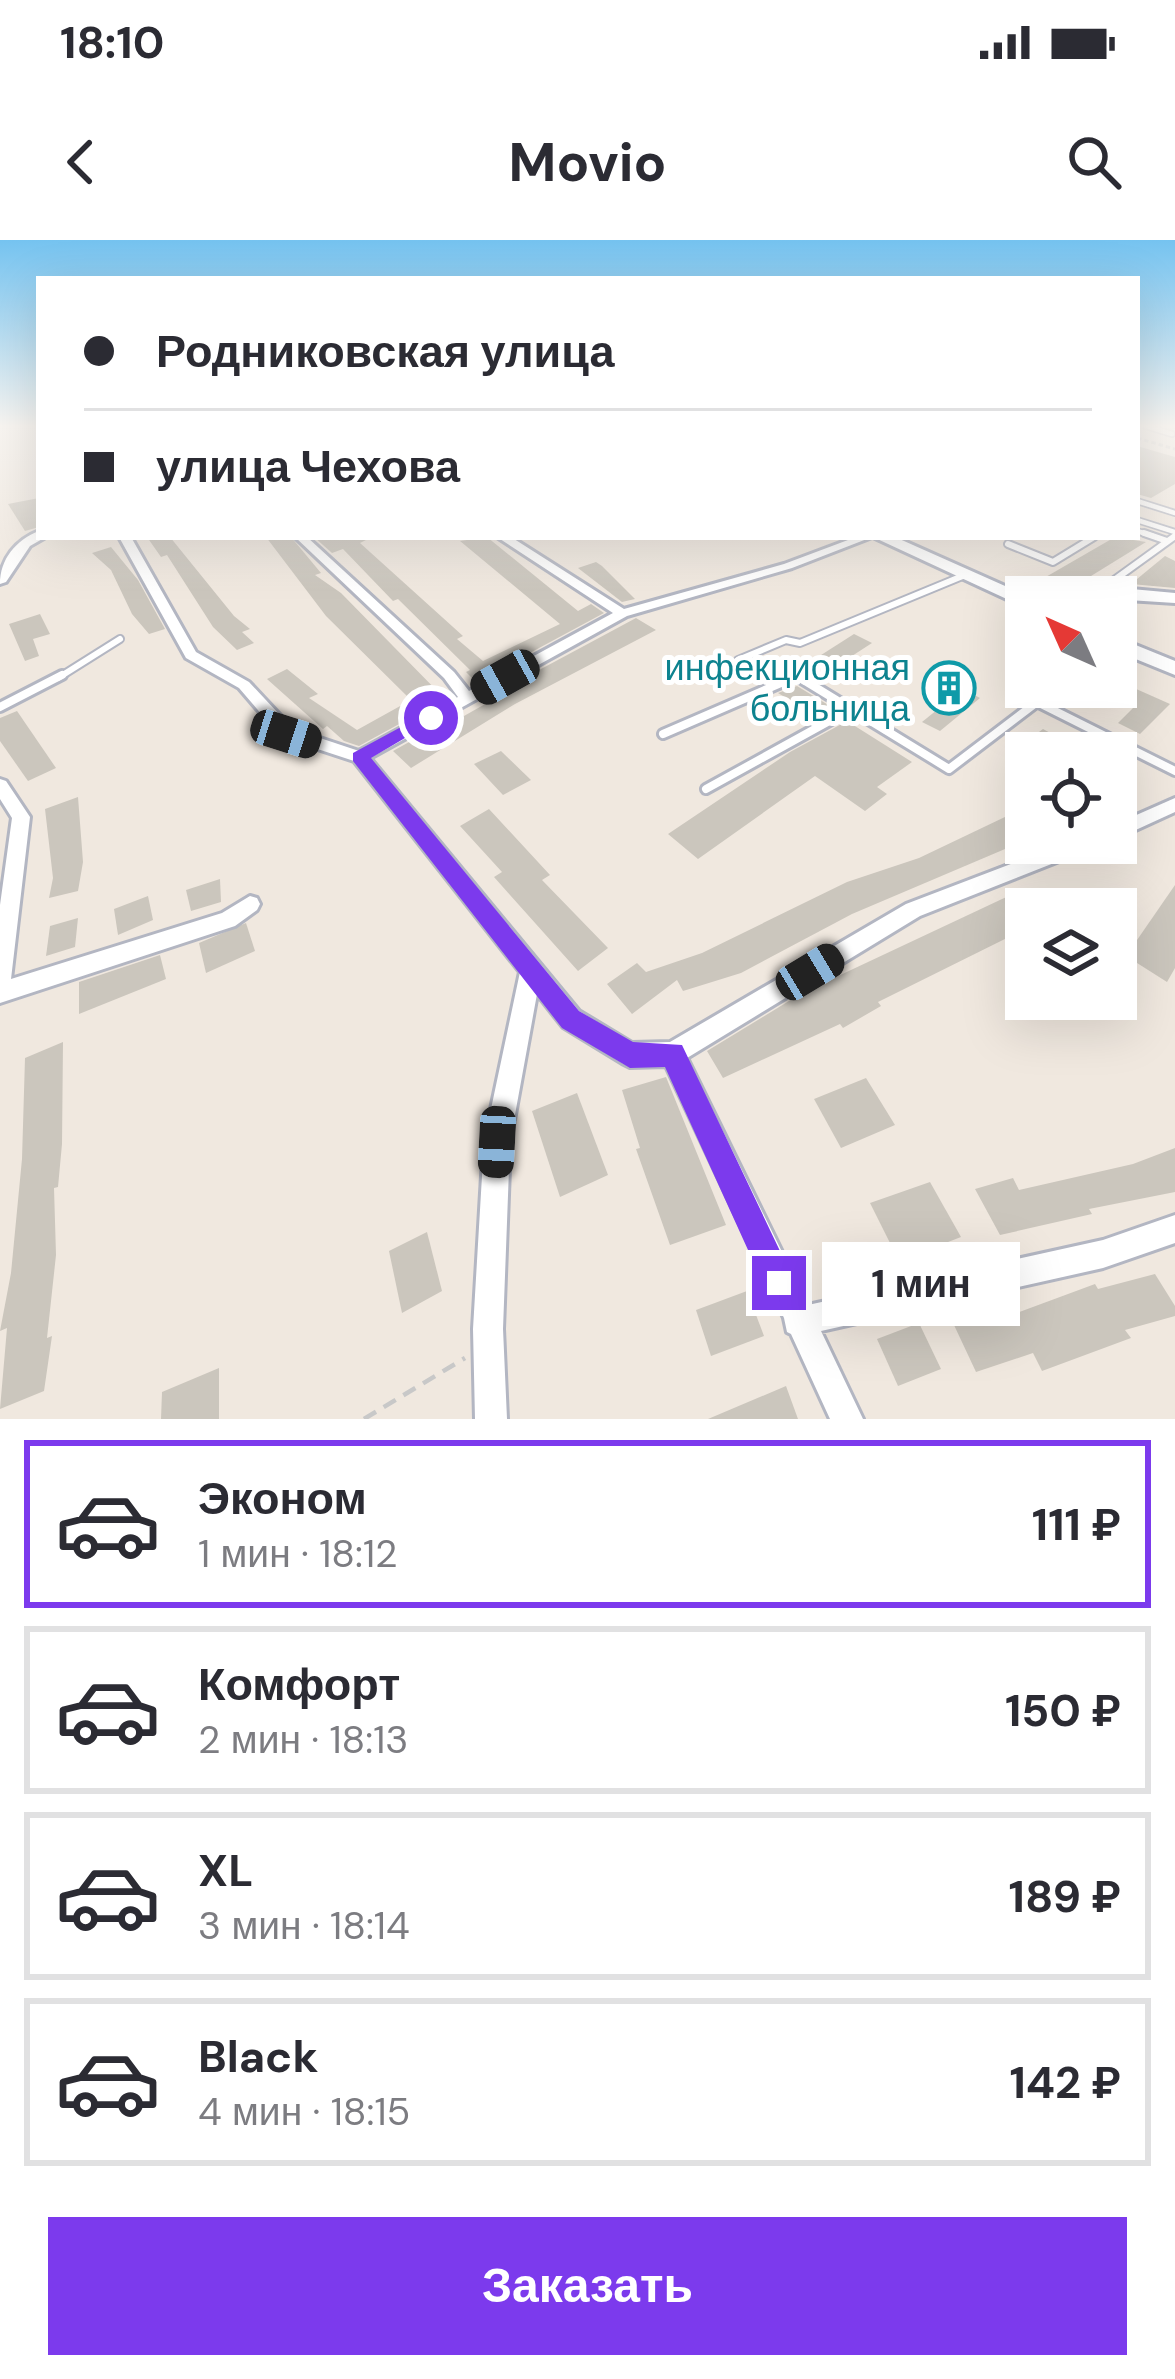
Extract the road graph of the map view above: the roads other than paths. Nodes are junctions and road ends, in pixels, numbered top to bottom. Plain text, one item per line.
1 (1140, 501) edge
2 (1175, 513) edge
3 (1140, 521) edge
4 (1140, 531) edge
5 (1173, 536) edge
6 (36, 537) edge
7 (127, 540) edge
8 (305, 540) edge
9 (508, 540) edge
10 (858, 540) edge
11 (887, 540) edge
12 (911, 540) edge
13 (1089, 540) edge
14 (1008, 544) dead end
15 (965, 575) junction
16 (1119, 576) edge
17 (0, 579) edge
18 (1005, 582) edge
19 (1005, 593) edge
20 (1137, 596) edge
21 (1175, 598) edge
22 (622, 614) junction
23 (120, 639) dead end
24 (1137, 639) edge
25 (1137, 652) edge
26 (1175, 656) edge
27 (737, 660) dead end
28 (1175, 669) edge
29 (466, 698) junction
30 (0, 707) edge
31 (851, 709) junction
32 (663, 734) dead end
33 (360, 757) junction
34 (1175, 771) edge
35 (0, 785) edge
36 (706, 789) dead end
37 (1175, 804) edge
38 (1137, 822) edge
39 (1032, 864) edge
40 (250, 904) dead end
41 (531, 970) junction
42 (0, 984) edge
43 (0, 993) edge
44 (673, 1054) junction
45 (1175, 1229) edge
46 (796, 1322) junction
47 (491, 1419) edge
48 (847, 1419) edge

1 - 2 lane
3 - 5 lane
4 - 5 lane
5 - 16 lane
6 - 17 street
7 - 33 street
8 - 29 street
9 - 22 street
10 - 22 street
11 - 15 main road
12 - 18 main road
13 - 14 lane
15 - 19 main road
15 - 27 lane
20 - 21 street
22 - 29 street
23 - 30 lane
24 - 26 main road
25 - 28 main road
29 - 33 street
31 - 32 lane
31 - 34 lane
31 - 36 lane
33 - 41 street
35 - 42 street
37 - 38 street
39 - 44 street
40 - 43 street
41 - 44 street
41 - 47 street
44 - 46 street
45 - 46 street
46 - 48 street

